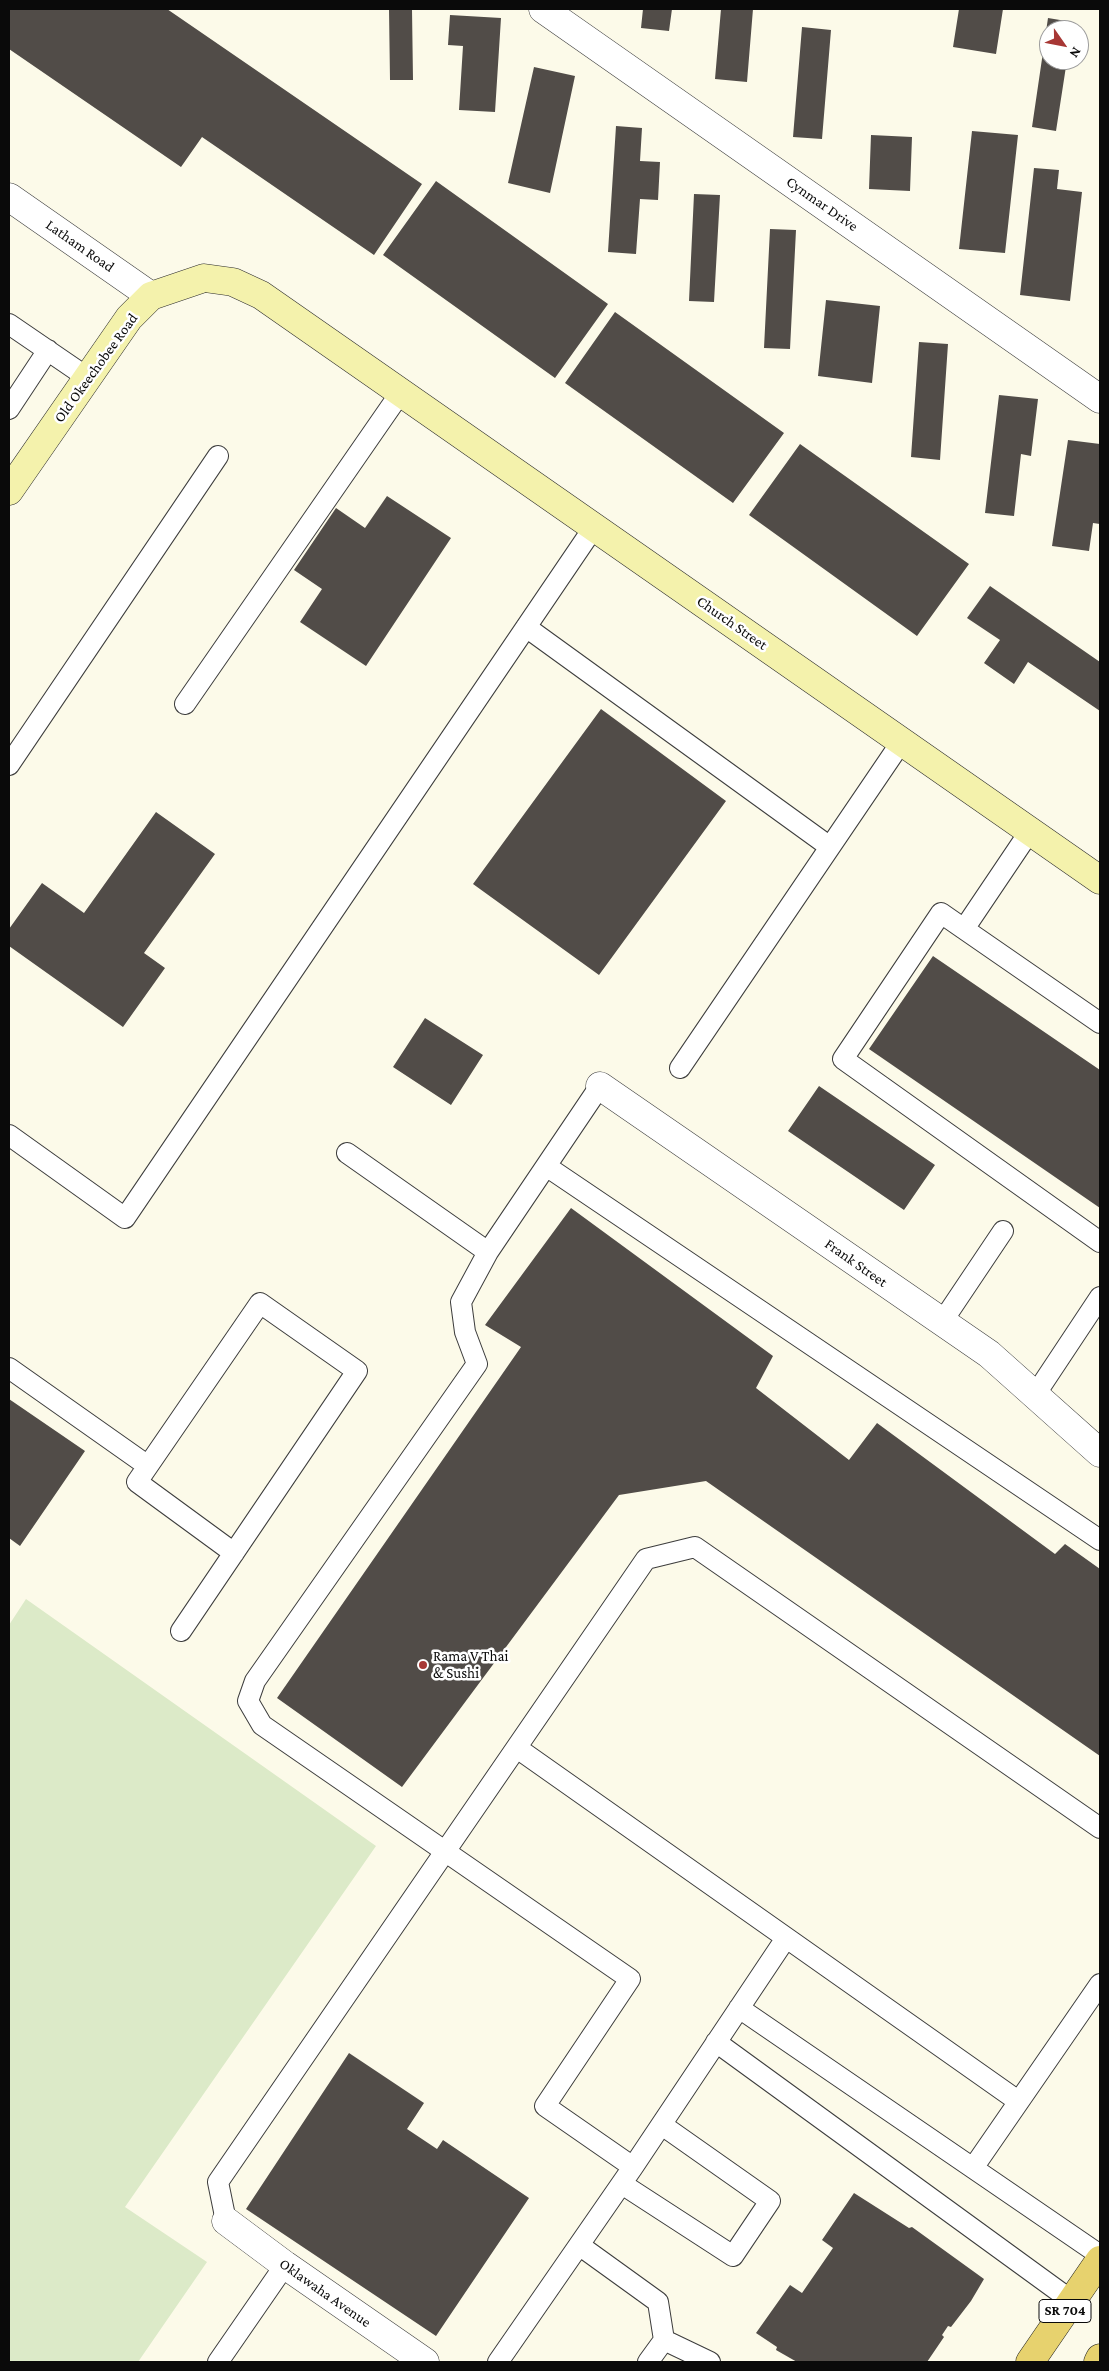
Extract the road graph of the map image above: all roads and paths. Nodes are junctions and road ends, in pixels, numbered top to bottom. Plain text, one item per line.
1 (543, 9) edge
2 (9, 197) edge
3 (151, 296) junction
4 (9, 324) edge
5 (48, 350) junction
6 (363, 366) joint
7 (88, 378) junction
8 (401, 392) junction
9 (1100, 399) edge
10 (9, 409) edge
11 (218, 456) dead end
12 (9, 491) edge
13 (594, 527) junction
14 (526, 627) junction
15 (185, 704) dead end
16 (902, 741) junction
17 (9, 765) edge
18 (1030, 830) junction
19 (830, 847) junction
20 (1100, 880) edge
21 (964, 929) junction
22 (1100, 1023) edge
23 (680, 1068) dead end
24 (600, 1086) joint
25 (9, 1135) edge
26 (347, 1153) dead end
27 (546, 1166) junction
28 (1003, 1231) dead end
29 (1100, 1242) edge
30 (488, 1252) junction
31 (1100, 1297) edge
32 (942, 1322) junction
33 (9, 1368) edge
34 (1035, 1395) junction
35 (1100, 1453) edge
36 (148, 1466) junction
37 (1100, 1540) edge
38 (234, 1553) junction
39 (181, 1631) dead end
40 (517, 1748) junction
41 (1100, 1828) edge
42 (446, 1852) junction
43 (786, 1938) junction
44 (1100, 1984) edge
45 (739, 2008) junction
46 (716, 2042) junction
47 (1018, 2101) junction
48 (662, 2125) junction
49 (634, 2167) junction
50 (973, 2168) junction
51 (622, 2184) junction
52 (226, 2221) joint
53 (579, 2245) junction
54 (1100, 2255) edge
55 (1100, 2260) edge
56 (285, 2266) junction
57 (1072, 2301) junction
58 (664, 2340) junction
59 (1100, 2358) edge
60 (218, 2362) edge
61 (425, 2362) edge
62 (498, 2362) edge
63 (648, 2362) edge
64 (710, 2362) edge
65 (1030, 2362) edge
66 (1098, 2362) edge

1 - 9 street, Cynmar Drive
2 - 3 street, Latham Road
3 - 6 street, Old Okeechobee Road
3 - 7 street, Old Okeechobee Road
4 - 5 lane
5 - 7 lane
5 - 10 lane
6 - 8 street, Church Street
7 - 12 street, Old Okeechobee Road
8 - 13 street, Church Street
8 - 15 lane
11 - 17 lane
13 - 14 lane
13 - 16 street, Church Street
14 - 19 lane
14 - 25 lane
16 - 18 street, Church Street
16 - 19 lane
18 - 20 street, Church Street
18 - 21 lane
19 - 23 lane
21 - 22 lane
21 - 29 lane
24 - 27 lane
24 - 32 street, Frank Street
26 - 30 lane
27 - 30 lane
27 - 37 lane
28 - 32 lane
30 - 42 lane
31 - 34 lane
32 - 34 street, Frank Street
33 - 36 lane
34 - 35 street, Frank Street
36 - 38 lane
36 - 38 lane
38 - 39 lane
40 - 41 lane
40 - 42 lane
40 - 43 lane
42 - 49 lane
42 - 52 lane
43 - 45 lane
43 - 47 lane
44 - 47 lane
45 - 46 lane
45 - 50 lane
46 - 48 lane
46 - 57 lane
47 - 50 lane
48 - 49 lane
48 - 51 lane
49 - 51 lane
50 - 54 lane
51 - 53 lane
52 - 56 street, Oklawaha Avenue
53 - 58 lane
53 - 62 lane
55 - 57 main road, SR 704
56 - 60 lane
56 - 61 street, Oklawaha Avenue
57 - 65 main road, SR 704
58 - 63 lane
58 - 64 lane
59 - 66 main road

